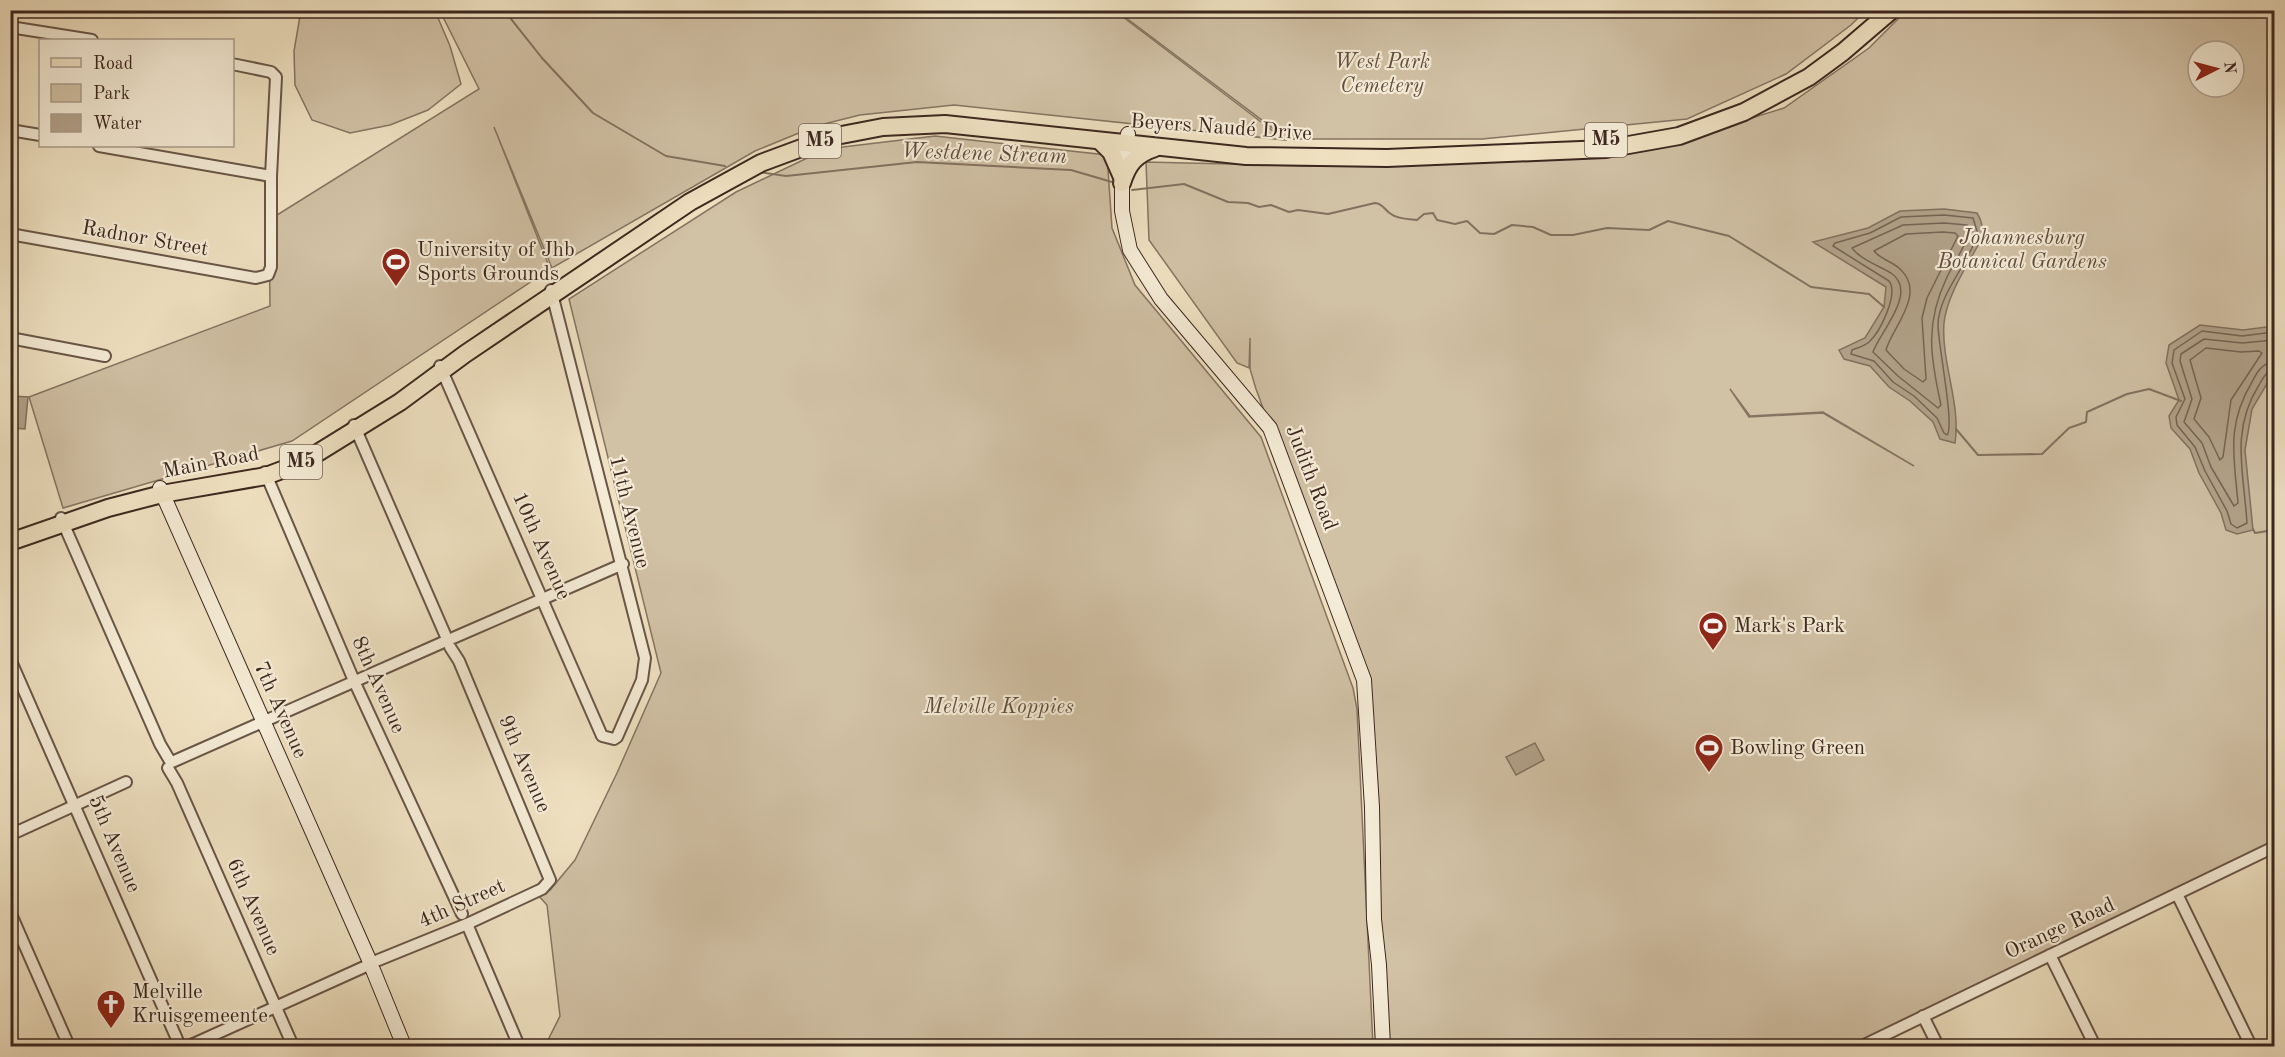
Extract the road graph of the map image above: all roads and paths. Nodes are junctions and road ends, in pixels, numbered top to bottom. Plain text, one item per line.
1 (1880, 10) edge
2 (1892, 10) edge
3 (10, 27) edge
4 (86, 39) edge
5 (234, 64) edge
6 (10, 130) edge
7 (39, 135) edge
8 (1127, 139) junction
9 (1100, 141) junction
10 (105, 147) edge
11 (1156, 147) junction
12 (271, 176) junction
13 (1122, 180) junction
14 (10, 234) edge
15 (552, 291) junction
16 (10, 338) edge
17 (105, 356) dead end
18 (441, 367) junction
19 (355, 427) junction
20 (265, 473) junction
21 (161, 491) junction
22 (62, 520) junction
23 (10, 533) edge
24 (10, 542) edge
25 (623, 564) junction
26 (544, 600) junction
27 (451, 642) junction
28 (10, 658) edge
29 (355, 683) junction
30 (262, 724) junction
31 (610, 739) joint
32 (170, 764) junction
33 (126, 782) dead end
34 (76, 806) junction
35 (10, 835) edge
36 (2274, 847) edge
37 (549, 883) joint
38 (2177, 894) junction
39 (10, 912) edge
40 (465, 919) junction
41 (2050, 955) junction
42 (367, 968) junction
43 (276, 1008) junction
44 (1923, 1016) junction
45 (69, 1047) edge
46 (180, 1047) edge
47 (189, 1047) edge
48 (293, 1047) edge
49 (404, 1047) edge
50 (519, 1047) edge
51 (1383, 1047) edge
52 (1862, 1047) edge
53 (1938, 1047) edge
54 (2095, 1047) edge
55 (2251, 1047) edge

1 - 8 main road, Beyers Naudé Drive / M5
2 - 11 main road, Beyers Naudé Drive / M5
3 - 4 street
5 - 12 street
6 - 7 street
8 - 9 main road, Beyers Naudé Drive / M5
8 - 11 main road, Beyers Naudé Drive / M5
8 - 13 street, Judith Road
8 - 15 main road, Beyers Naudé Drive / M5
9 - 13 main road
9 - 15 main road, Beyers Naudé Drive / M5
10 - 12 street
11 - 13 main road
12 - 14 street, Radnor Street
13 - 51 street, Judith Road
15 - 18 main road, Main Road / M5
15 - 25 street, 11th Avenue
16 - 17 street
18 - 19 main road, Main Road / M5
18 - 26 street, 10th Avenue
19 - 20 main road, Main Road / M5
19 - 27 street, 9th Avenue
20 - 21 main road, Main Road / M5
20 - 29 street, 8th Avenue
21 - 22 main road, Main Road / M5
21 - 30 street, 7th Avenue
22 - 23 main road, Main Road / M5
22 - 24 main road, Main Road / M5
22 - 32 street, 6th Avenue
25 - 26 street
25 - 31 street, 11th Avenue
26 - 27 street
26 - 31 street, 10th Avenue
27 - 29 street
27 - 37 street, 9th Avenue
28 - 34 street, 5th Avenue
29 - 30 street
29 - 40 street, 8th Avenue
30 - 32 street
30 - 42 street, 7th Avenue
32 - 43 street, 6th Avenue
33 - 34 street
34 - 35 street
34 - 46 street, 5th Avenue
36 - 38 street, Orange Road
37 - 40 street, 4th Street
38 - 41 street, Orange Road
38 - 55 street
39 - 45 street
40 - 42 street, 4th Street
40 - 50 street, 8th Avenue
41 - 44 street, Orange Road
41 - 54 street
42 - 43 street, 4th Street
42 - 49 street, 7th Avenue
43 - 47 street, 4th Street
43 - 48 street, 6th Avenue
44 - 52 street, Orange Road
44 - 53 street

